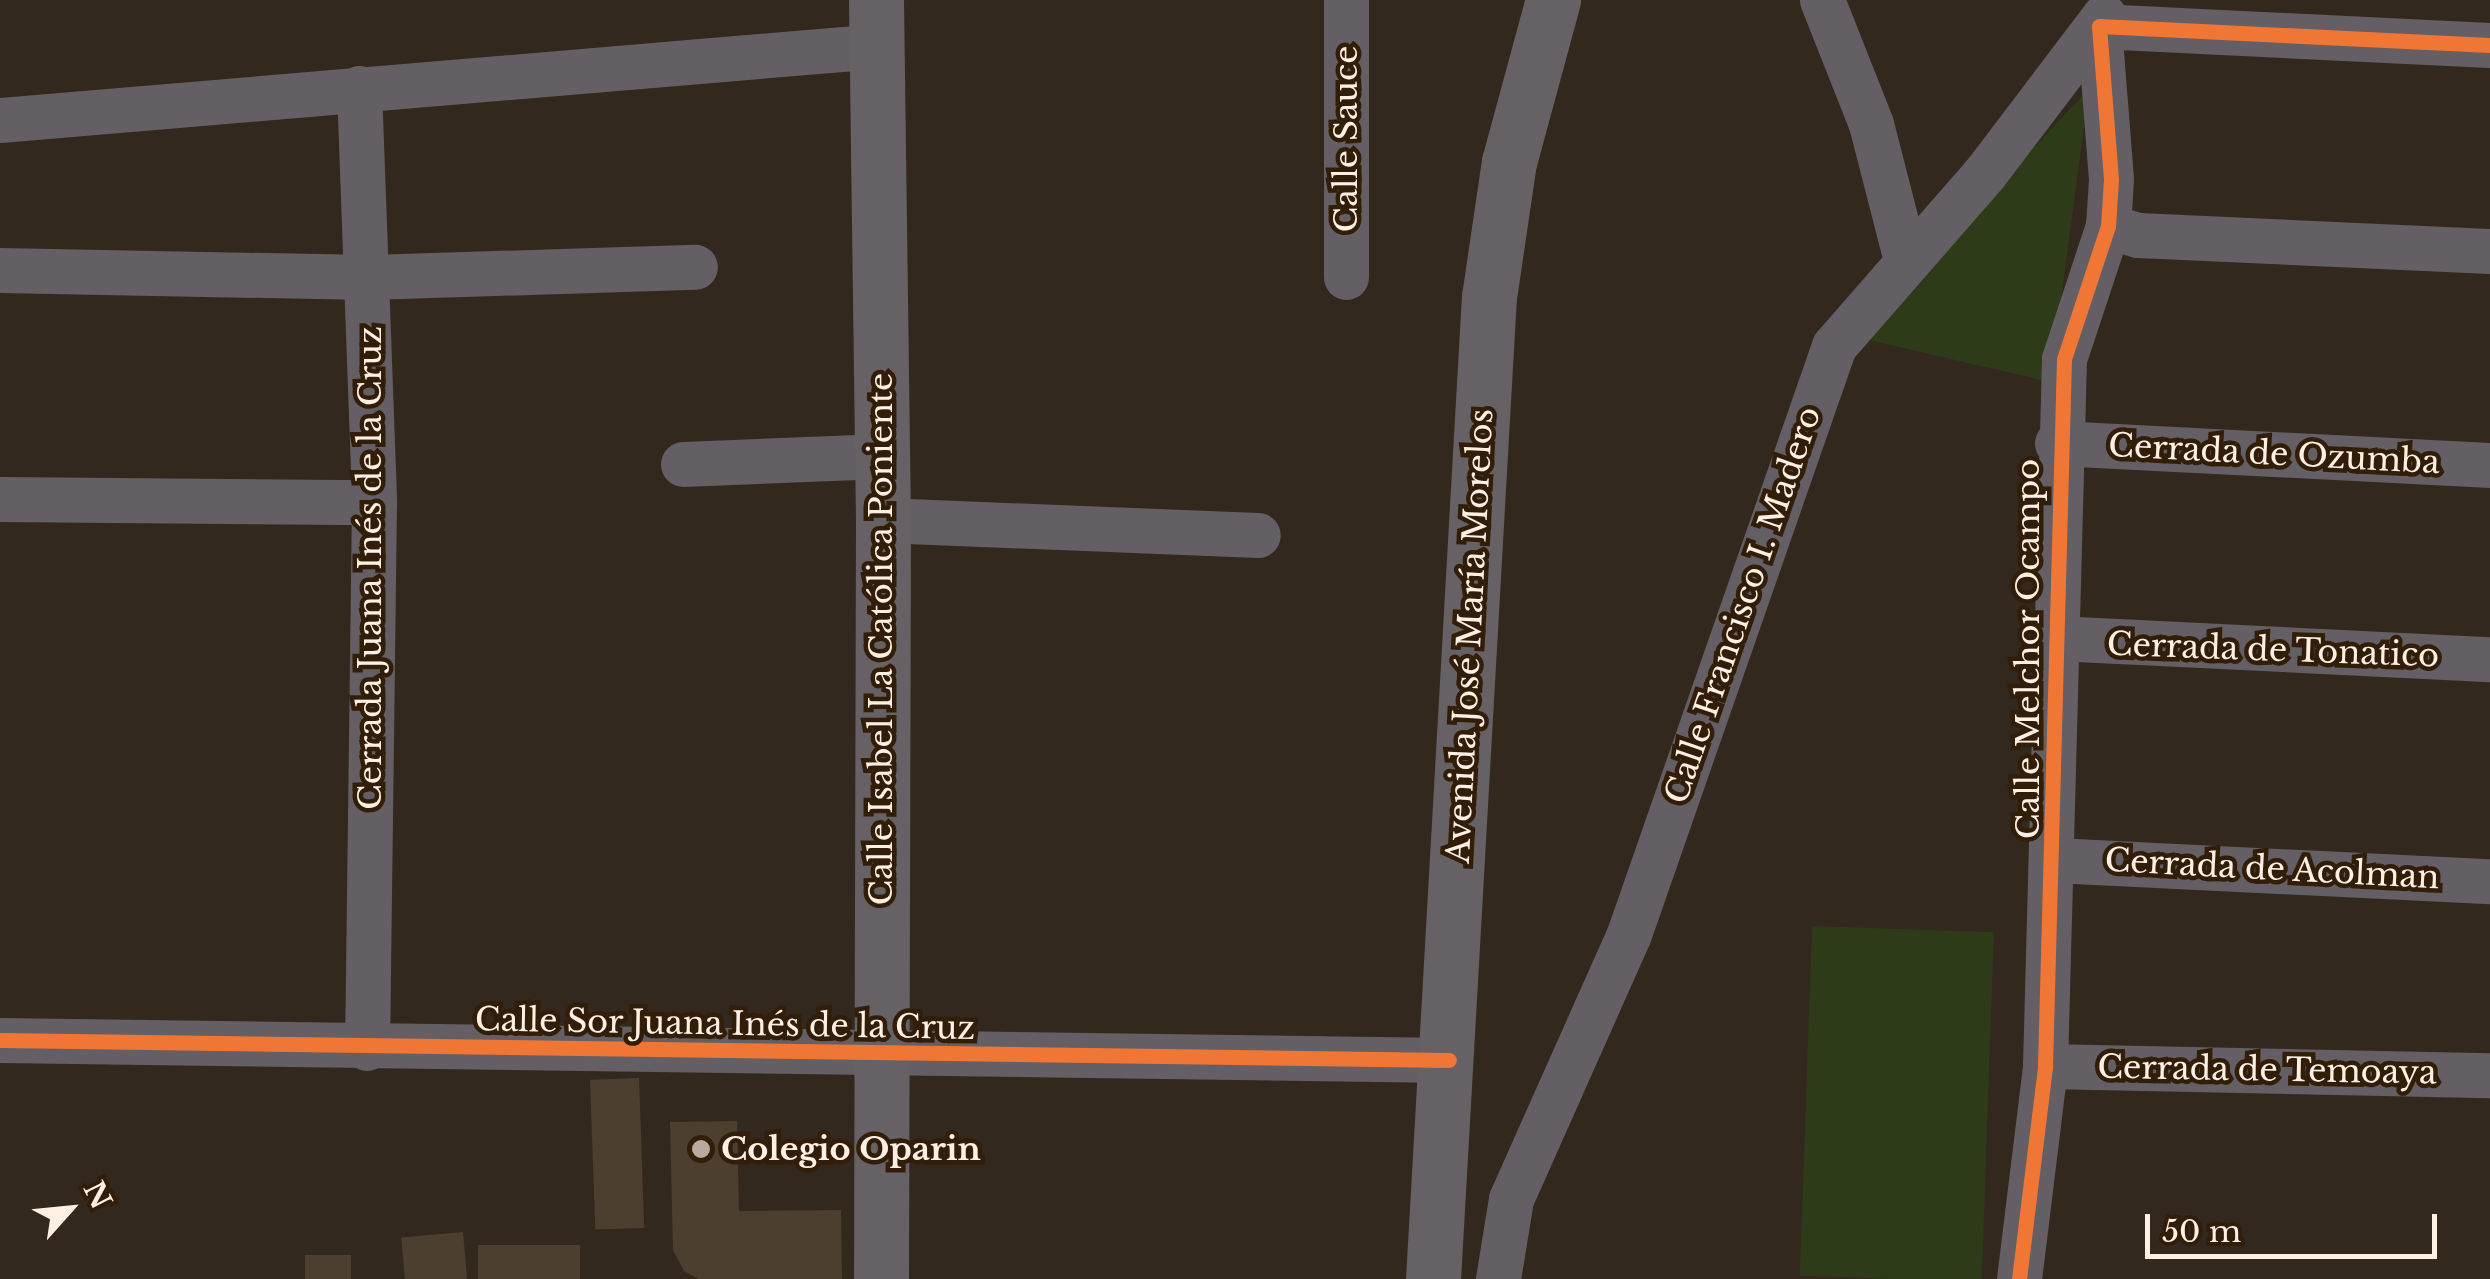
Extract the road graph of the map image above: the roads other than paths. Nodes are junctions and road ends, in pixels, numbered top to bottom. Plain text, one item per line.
1 (1346, 0) edge
2 (1553, 0) edge
3 (1822, 0) edge
4 (2105, 13) edge
5 (876, 23) edge
6 (2490, 45) edge
7 (359, 88) junction
8 (0, 120) edge
9 (2108, 226) junction
10 (2490, 251) edge
11 (1906, 260) junction
12 (695, 267) dead end
13 (0, 270) edge
14 (369, 277) junction
15 (1346, 277) dead end
16 (2057, 443) junction
17 (883, 456) junction
18 (683, 464) dead end
19 (2490, 465) edge
20 (0, 500) edge
21 (374, 502) junction
22 (884, 520) junction
23 (1258, 535) dead end
24 (2056, 638) junction
25 (2490, 659) edge
26 (2054, 860) junction
27 (2490, 881) edge
28 (0, 1040) edge
29 (367, 1048) junction
30 (878, 1053) junction
31 (1449, 1060) junction
32 (2044, 1066) junction
33 (2490, 1075) edge
34 (882, 1279) edge
35 (1433, 1279) edge
36 (1498, 1279) edge
37 (2019, 1279) edge

1 - 15 street, Calle Sauce
2 - 31 main road, Avenida José María Morelos
3 - 11 street
4 - 6 street
4 - 9 street, Calle Melchor Ocampo
4 - 11 street, Calle Francisco I. Madero
5 - 7 street
5 - 17 main road, Calle Isabel La Católica Poniente
7 - 8 street
7 - 14 street, Cerrada Juana Inés de la Cruz
9 - 10 street
9 - 16 street, Calle Melchor Ocampo
11 - 36 street, Calle Francisco I. Madero
12 - 14 street
13 - 14 street
14 - 21 street, Cerrada Juana Inés de la Cruz
16 - 19 street, Cerrada de Ozumba
16 - 24 street, Calle Melchor Ocampo
17 - 18 street
17 - 22 main road, Calle Isabel La Católica Poniente
20 - 21 street
21 - 29 street, Cerrada Juana Inés de la Cruz
22 - 23 street
22 - 30 main road, Calle Isabel La Católica Poniente
24 - 25 street, Cerrada de Tonatico
24 - 26 street, Calle Melchor Ocampo
26 - 27 street, Cerrada de Acolman
26 - 32 street, Calle Melchor Ocampo
28 - 29 street, Calle Sor Juana Inés de la Cruz
29 - 30 street, Calle Sor Juana Inés de la Cruz
30 - 31 street, Calle Sor Juana Inés de la Cruz
30 - 34 main road, Calle Isabel La Católica Poniente
31 - 35 main road, Avenida José María Morelos
32 - 33 street, Cerrada de Temoaya
32 - 37 street, Calle Melchor Ocampo

